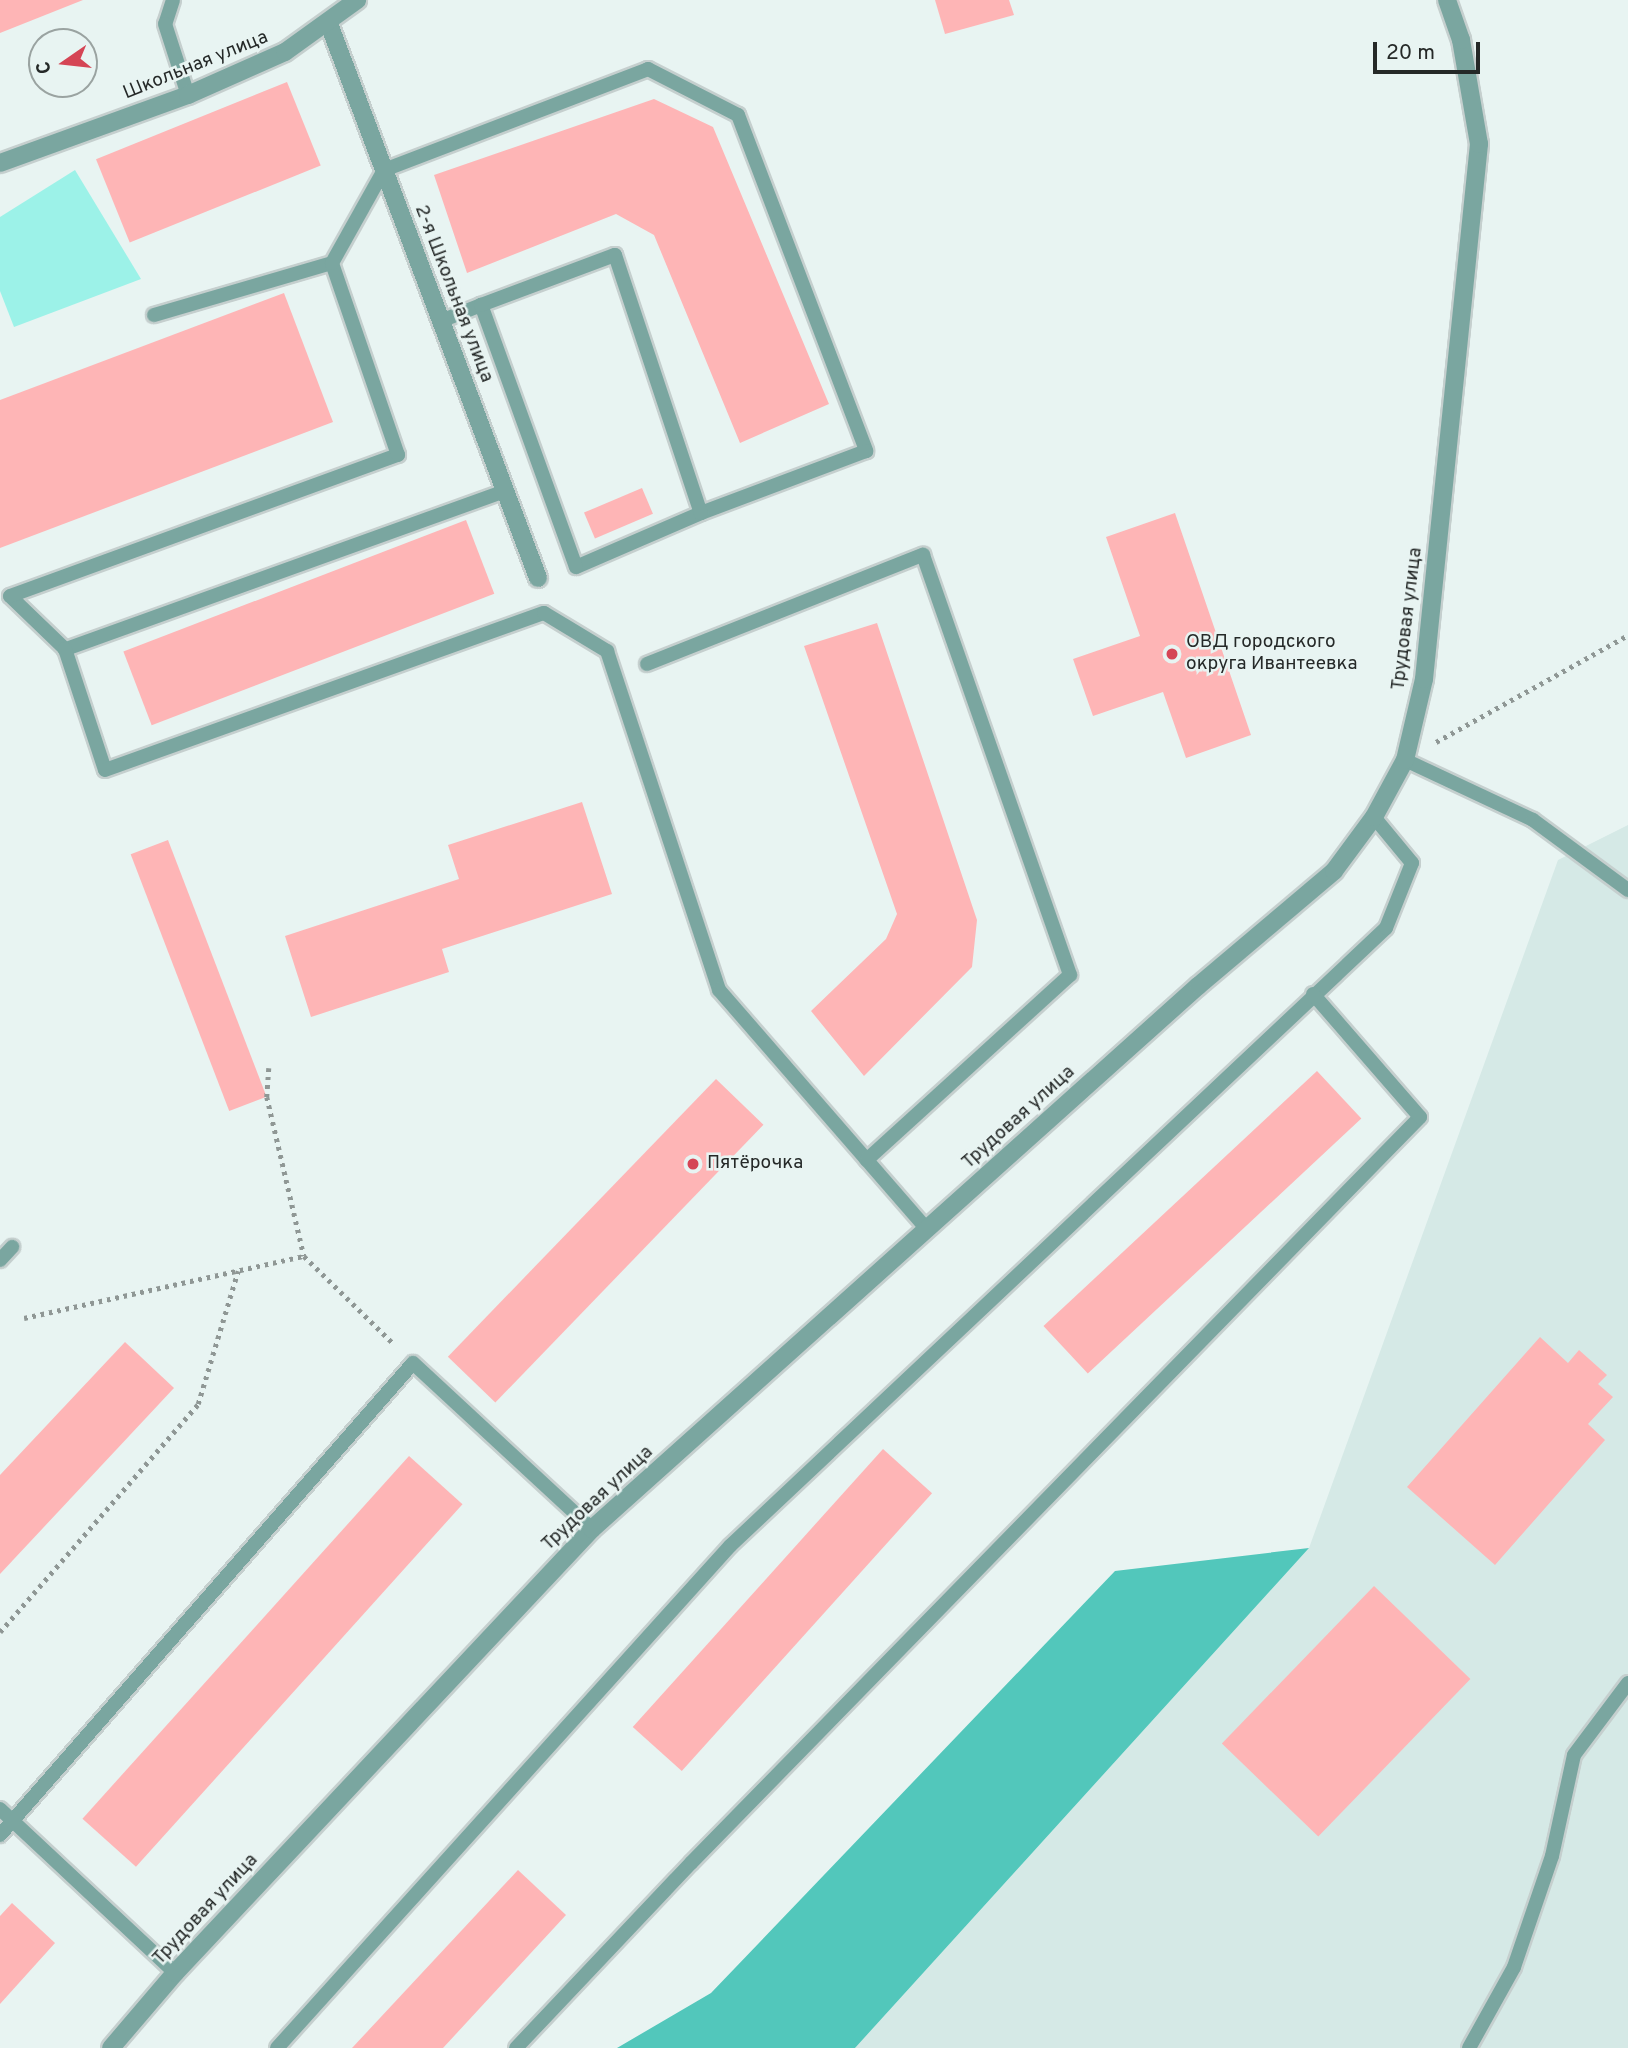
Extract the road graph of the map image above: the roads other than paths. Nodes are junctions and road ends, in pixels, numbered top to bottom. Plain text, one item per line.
1 (173, 0) edge
2 (357, 0) edge
3 (1447, 0) edge
4 (329, 24) junction
5 (188, 94) junction
6 (0, 163) edge
7 (384, 170) junction
8 (332, 263) junction
9 (481, 305) junction
10 (154, 315) dead end
11 (441, 321) junction
12 (505, 491) junction
13 (701, 513) junction
14 (537, 578) dead end
15 (65, 649) junction
16 (647, 664) dead end
17 (1405, 760) junction
18 (1374, 817) junction
19 (1628, 890) edge
20 (1313, 994) junction
21 (867, 1160) junction
22 (926, 1228) junction
23 (12, 1247) dead end
24 (0, 1260) edge
25 (592, 1529) junction
26 (1628, 1683) edge
27 (0, 1809) edge
28 (12, 1821) junction
29 (0, 1835) edge
30 (175, 1973) junction
31 (111, 2048) edge
32 (277, 2048) edge
33 (516, 2048) edge
34 (1469, 2048) edge

1 - 5 lane
2 - 4 street, Школьная улица
3 - 17 street, Трудовая улица
4 - 5 street, Школьная улица
4 - 7 street, 2-я Школьная улица
5 - 6 street, Школьная улица
7 - 8 lane
7 - 11 street, 2-я Школьная улица
7 - 13 lane
8 - 10 lane
8 - 15 lane
9 - 11 lane
9 - 13 lane
9 - 13 lane
11 - 12 street, 2-я Школьная улица
12 - 14 street, 2-я Школьная улица
12 - 15 lane
15 - 21 lane
16 - 21 lane
17 - 18 street, Трудовая улица
17 - 19 lane
18 - 20 lane
18 - 22 street, Трудовая улица
20 - 32 lane
20 - 33 lane
21 - 22 lane
22 - 25 street, Трудовая улица
23 - 24 lane
25 - 28 lane
25 - 30 street, Трудовая улица
26 - 34 lane
27 - 28 lane
28 - 29 lane
28 - 30 lane
30 - 31 street, Трудовая улица

